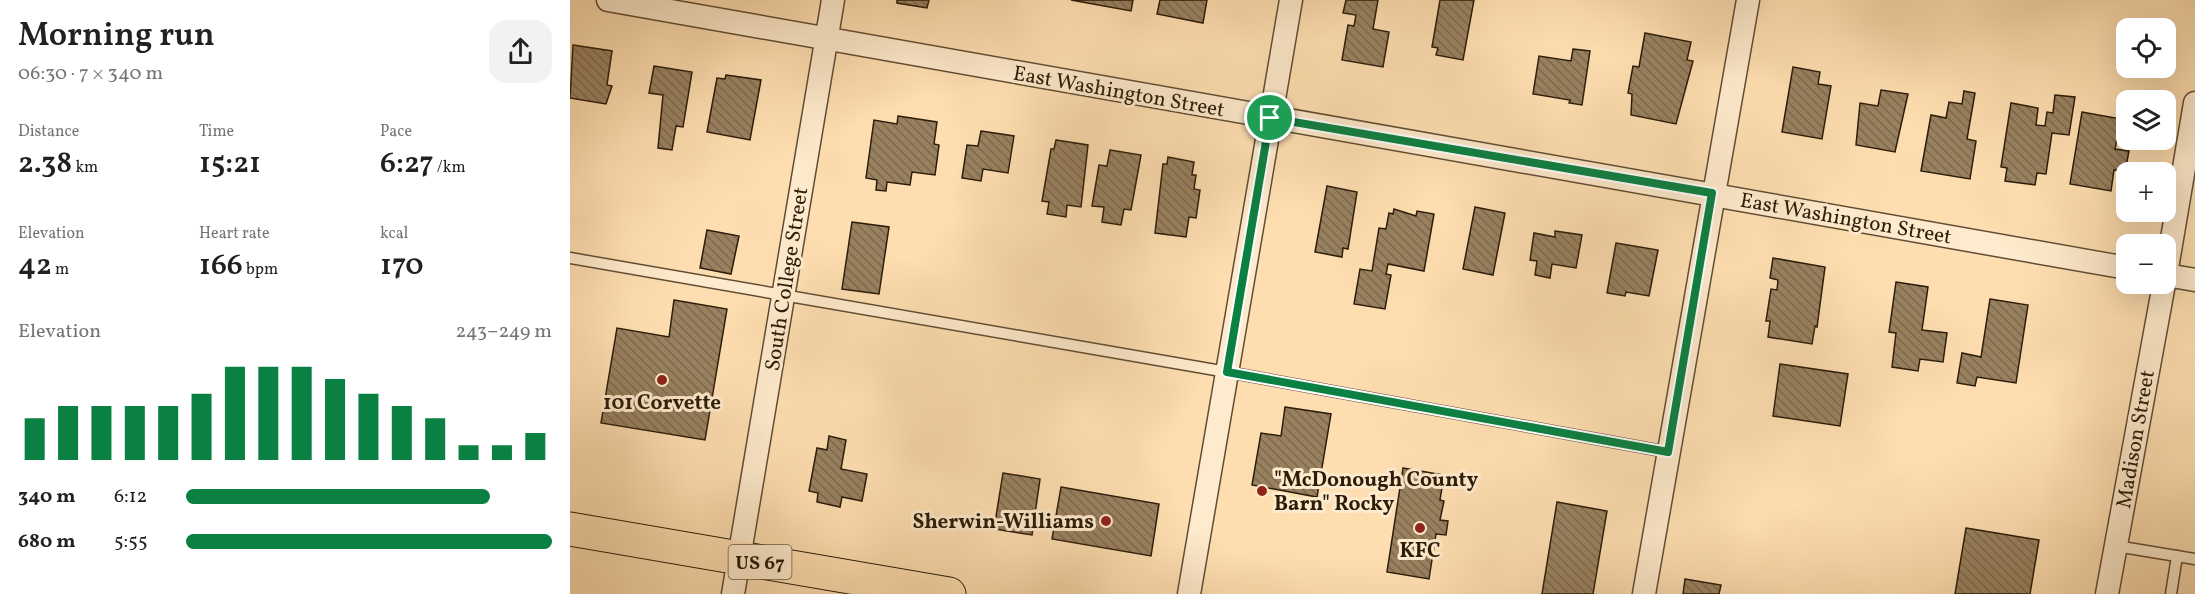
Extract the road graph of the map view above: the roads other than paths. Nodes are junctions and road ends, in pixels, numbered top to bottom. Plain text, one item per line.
1 (608, 0) edge
2 (833, 0) edge
3 (1291, 0) edge
4 (1748, 0) edge
5 (826, 38) junction
6 (2195, 103) edge
7 (1270, 118) junction
8 (1712, 193) junction
9 (2173, 234) edge
10 (570, 258) edge
11 (2116, 266) edge
12 (2176, 277) edge
13 (2195, 280) edge
14 (2162, 294) edge
15 (784, 295) junction
16 (1227, 372) junction
17 (1668, 452) junction
18 (570, 530) edge
19 (2116, 546) junction
20 (2177, 556) junction
21 (740, 559) junction
22 (2195, 559) edge
23 (733, 594) edge
24 (949, 594) edge
25 (1189, 594) edge
26 (1644, 594) edge
27 (2107, 594) edge
28 (2171, 594) edge

1 - 5 street, East Washington Street
2 - 5 street, South College Street
3 - 7 street
4 - 8 street
5 - 7 street, East Washington Street
5 - 15 street, South College Street
6 - 9 street
7 - 8 street, East Washington Street
7 - 16 street
8 - 11 street, East Washington Street
8 - 17 street
10 - 15 lane
12 - 13 street
14 - 19 street, Madison Street
15 - 16 lane
15 - 21 street, South College Street
16 - 17 lane
16 - 25 street
17 - 26 street
18 - 21 highway, US 67
19 - 20 lane
19 - 27 street, Madison Street
20 - 22 lane
20 - 28 lane
21 - 23 street, South College Street
21 - 24 highway, US 67

